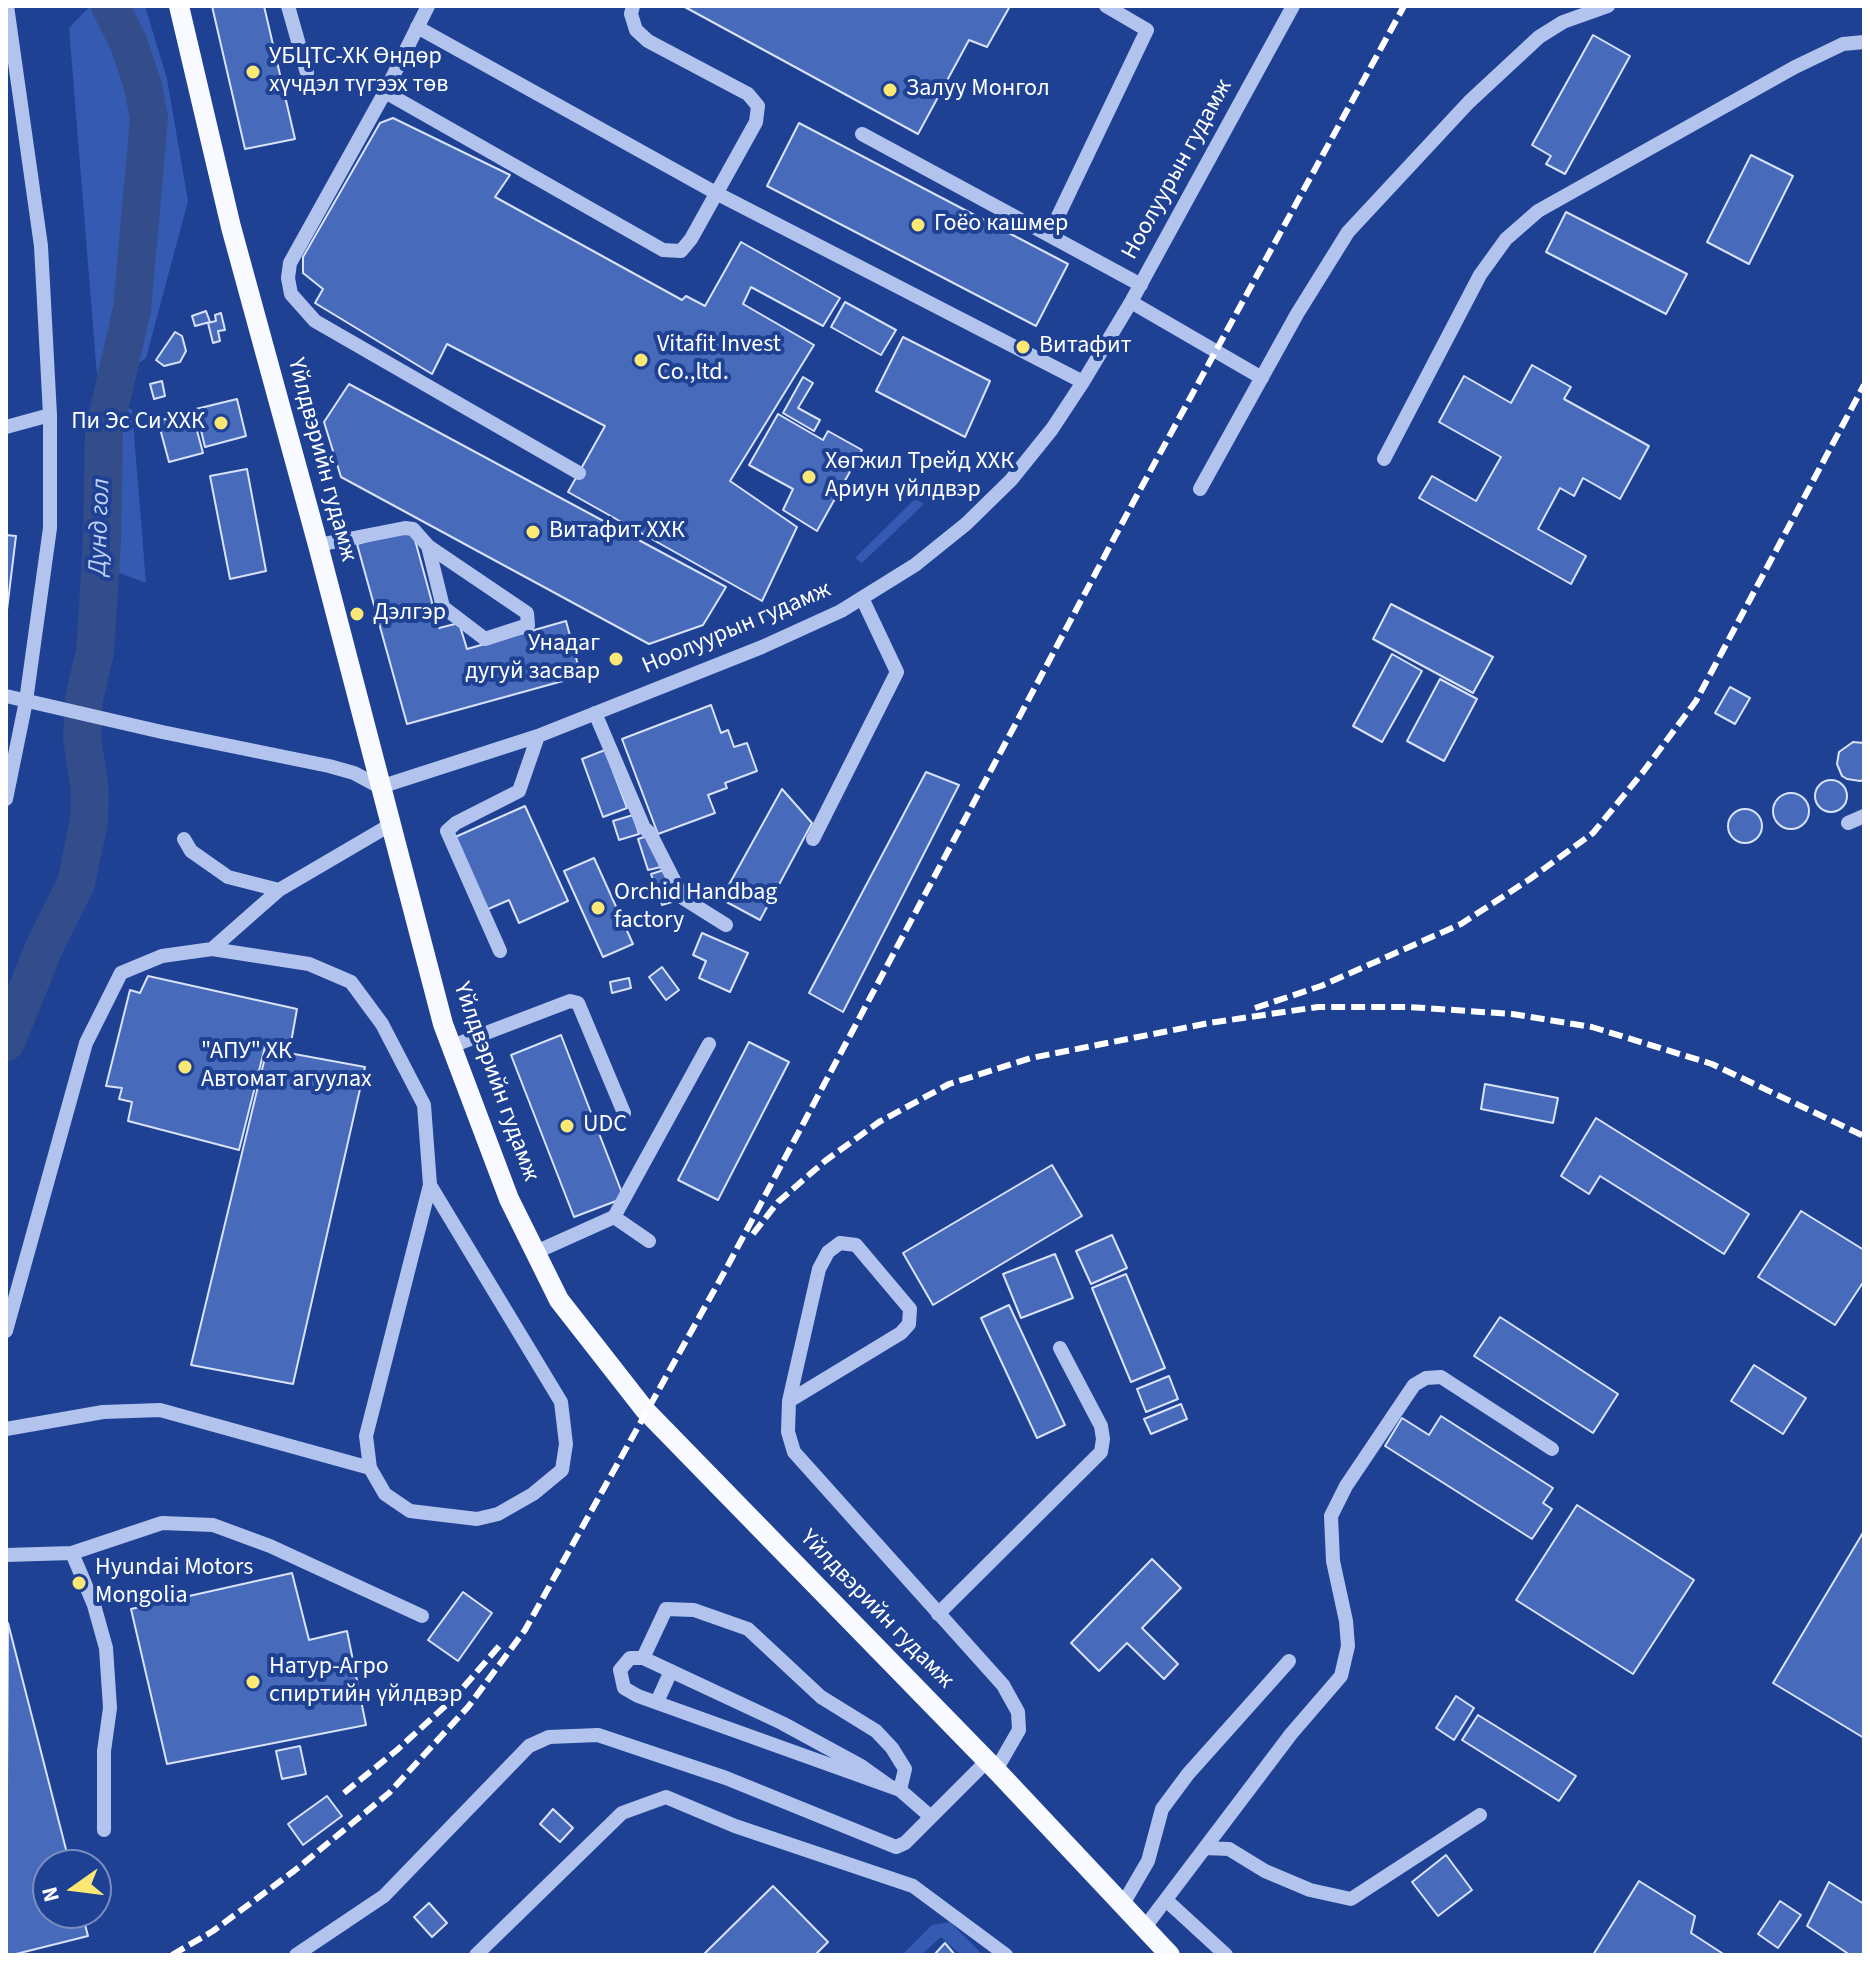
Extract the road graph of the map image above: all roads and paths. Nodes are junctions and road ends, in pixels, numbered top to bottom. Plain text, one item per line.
1 (7, 6) edge
2 (179, 6) edge
3 (288, 6) edge
4 (428, 6) edge
5 (633, 6) edge
6 (1106, 6) edge
7 (1293, 6) edge
8 (1608, 6) edge
9 (417, 27) junction
10 (1864, 42) edge
11 (307, 73) dead end
12 (12, 84) edge
13 (385, 92) junction
14 (862, 134) dead end
15 (716, 193) junction
16 (1049, 235) junction
17 (1141, 285) junction
18 (1131, 302) junction
19 (1262, 378) junction
20 (1083, 382) junction
21 (50, 415) junction
22 (6, 427) edge
23 (1384, 459) dead end
24 (579, 473) dead end
25 (1200, 489) dead end
26 (318, 545) junction
27 (428, 546) junction
28 (862, 598) junction
29 (6, 696) edge
30 (26, 701) junction
31 (595, 713) junction
32 (538, 736) junction
33 (380, 787) junction
34 (6, 799) edge
35 (1864, 816) edge
36 (1848, 823) dead end
37 (390, 825) junction
38 (184, 839) dead end
39 (813, 839) dead end
40 (279, 890) junction
41 (726, 925) dead end
42 (212, 949) junction
43 (500, 951) dead end
44 (709, 1044) dead end
45 (452, 1046) junction
46 (624, 1113) dead end
47 (430, 1185) junction
48 (614, 1217) junction
49 (649, 1241) dead end
50 (536, 1252) junction
51 (6, 1331) edge
52 (1060, 1348) dead end
53 (789, 1401) junction
54 (6, 1429) edge
55 (1552, 1449) dead end
56 (370, 1468) junction
57 (72, 1553) junction
58 (6, 1555) edge
59 (938, 1614) junction
60 (422, 1616) dead end
61 (643, 1658) junction
62 (1289, 1661) dead end
63 (671, 1671) junction
64 (657, 1702) junction
65 (991, 1766) junction
66 (894, 1788) junction
67 (1480, 1815) dead end
68 (931, 1817) junction
69 (104, 1830) dead end
70 (1206, 1848) junction
71 (1166, 1900) junction
72 (1123, 1904) junction
73 (1145, 1927) junction
74 (296, 1955) edge
75 (476, 1955) edge
76 (1006, 1955) edge
77 (1170, 1955) edge
78 (1226, 1955) edge

1 - 12 street
2 - 26 main road, Yйлдвэрийн гудамж
3 - 11 street
4 - 9 street
5 - 15 street
6 - 16 street
7 - 17 street, Ноолуурын гудамж
8 - 19 street
9 - 13 street
9 - 15 street
10 - 23 street
12 - 21 street
13 - 15 street
13 - 24 street
14 - 16 street
15 - 20 street
16 - 17 street
17 - 18 street, Ноолуурын гудамж
18 - 19 street
18 - 20 street, Ноолуурын гудамж
19 - 25 street
20 - 28 street, Ноолуурын гудамж
21 - 22 street
21 - 30 street
26 - 27 street
26 - 33 main road, Yйлдвэрийн гудамж
27 - 27 street
28 - 31 street, Ноолуурын гудамж
28 - 39 street
29 - 30 street
30 - 33 street
30 - 34 street
31 - 32 street, Ноолуурын гудамж
31 - 41 street
32 - 33 street, Ноолуурын гудамж
32 - 43 street
33 - 37 main road, Yйлдвэрийн гудамж
35 - 36 street
37 - 40 street
37 - 45 main road, Yйлдвэрийн гудамж
38 - 40 street
40 - 42 street
42 - 47 street
42 - 51 street
44 - 48 street
45 - 46 street
45 - 50 main road, Yйлдвэрийн гудамж
47 - 56 street
47 - 56 street
48 - 49 street
48 - 50 street
50 - 65 main road, Yйлдвэрийн гудамж
52 - 59 street
53 - 53 street
53 - 59 street
54 - 56 street
55 - 70 street
57 - 58 street
57 - 60 street
57 - 69 street
59 - 65 street
61 - 63 street
61 - 64 street
61 - 66 street
62 - 72 street
63 - 64 street
63 - 66 street
64 - 66 street
65 - 68 street
65 - 72 main road, Yйлдвэрийн гудамж
66 - 68 street
67 - 70 street
68 - 74 street
70 - 71 street
71 - 73 street
71 - 78 street
72 - 73 main road, Yйлдвэрийн гудамж
73 - 77 main road, Yйлдвэрийн гудамж
75 - 76 street

